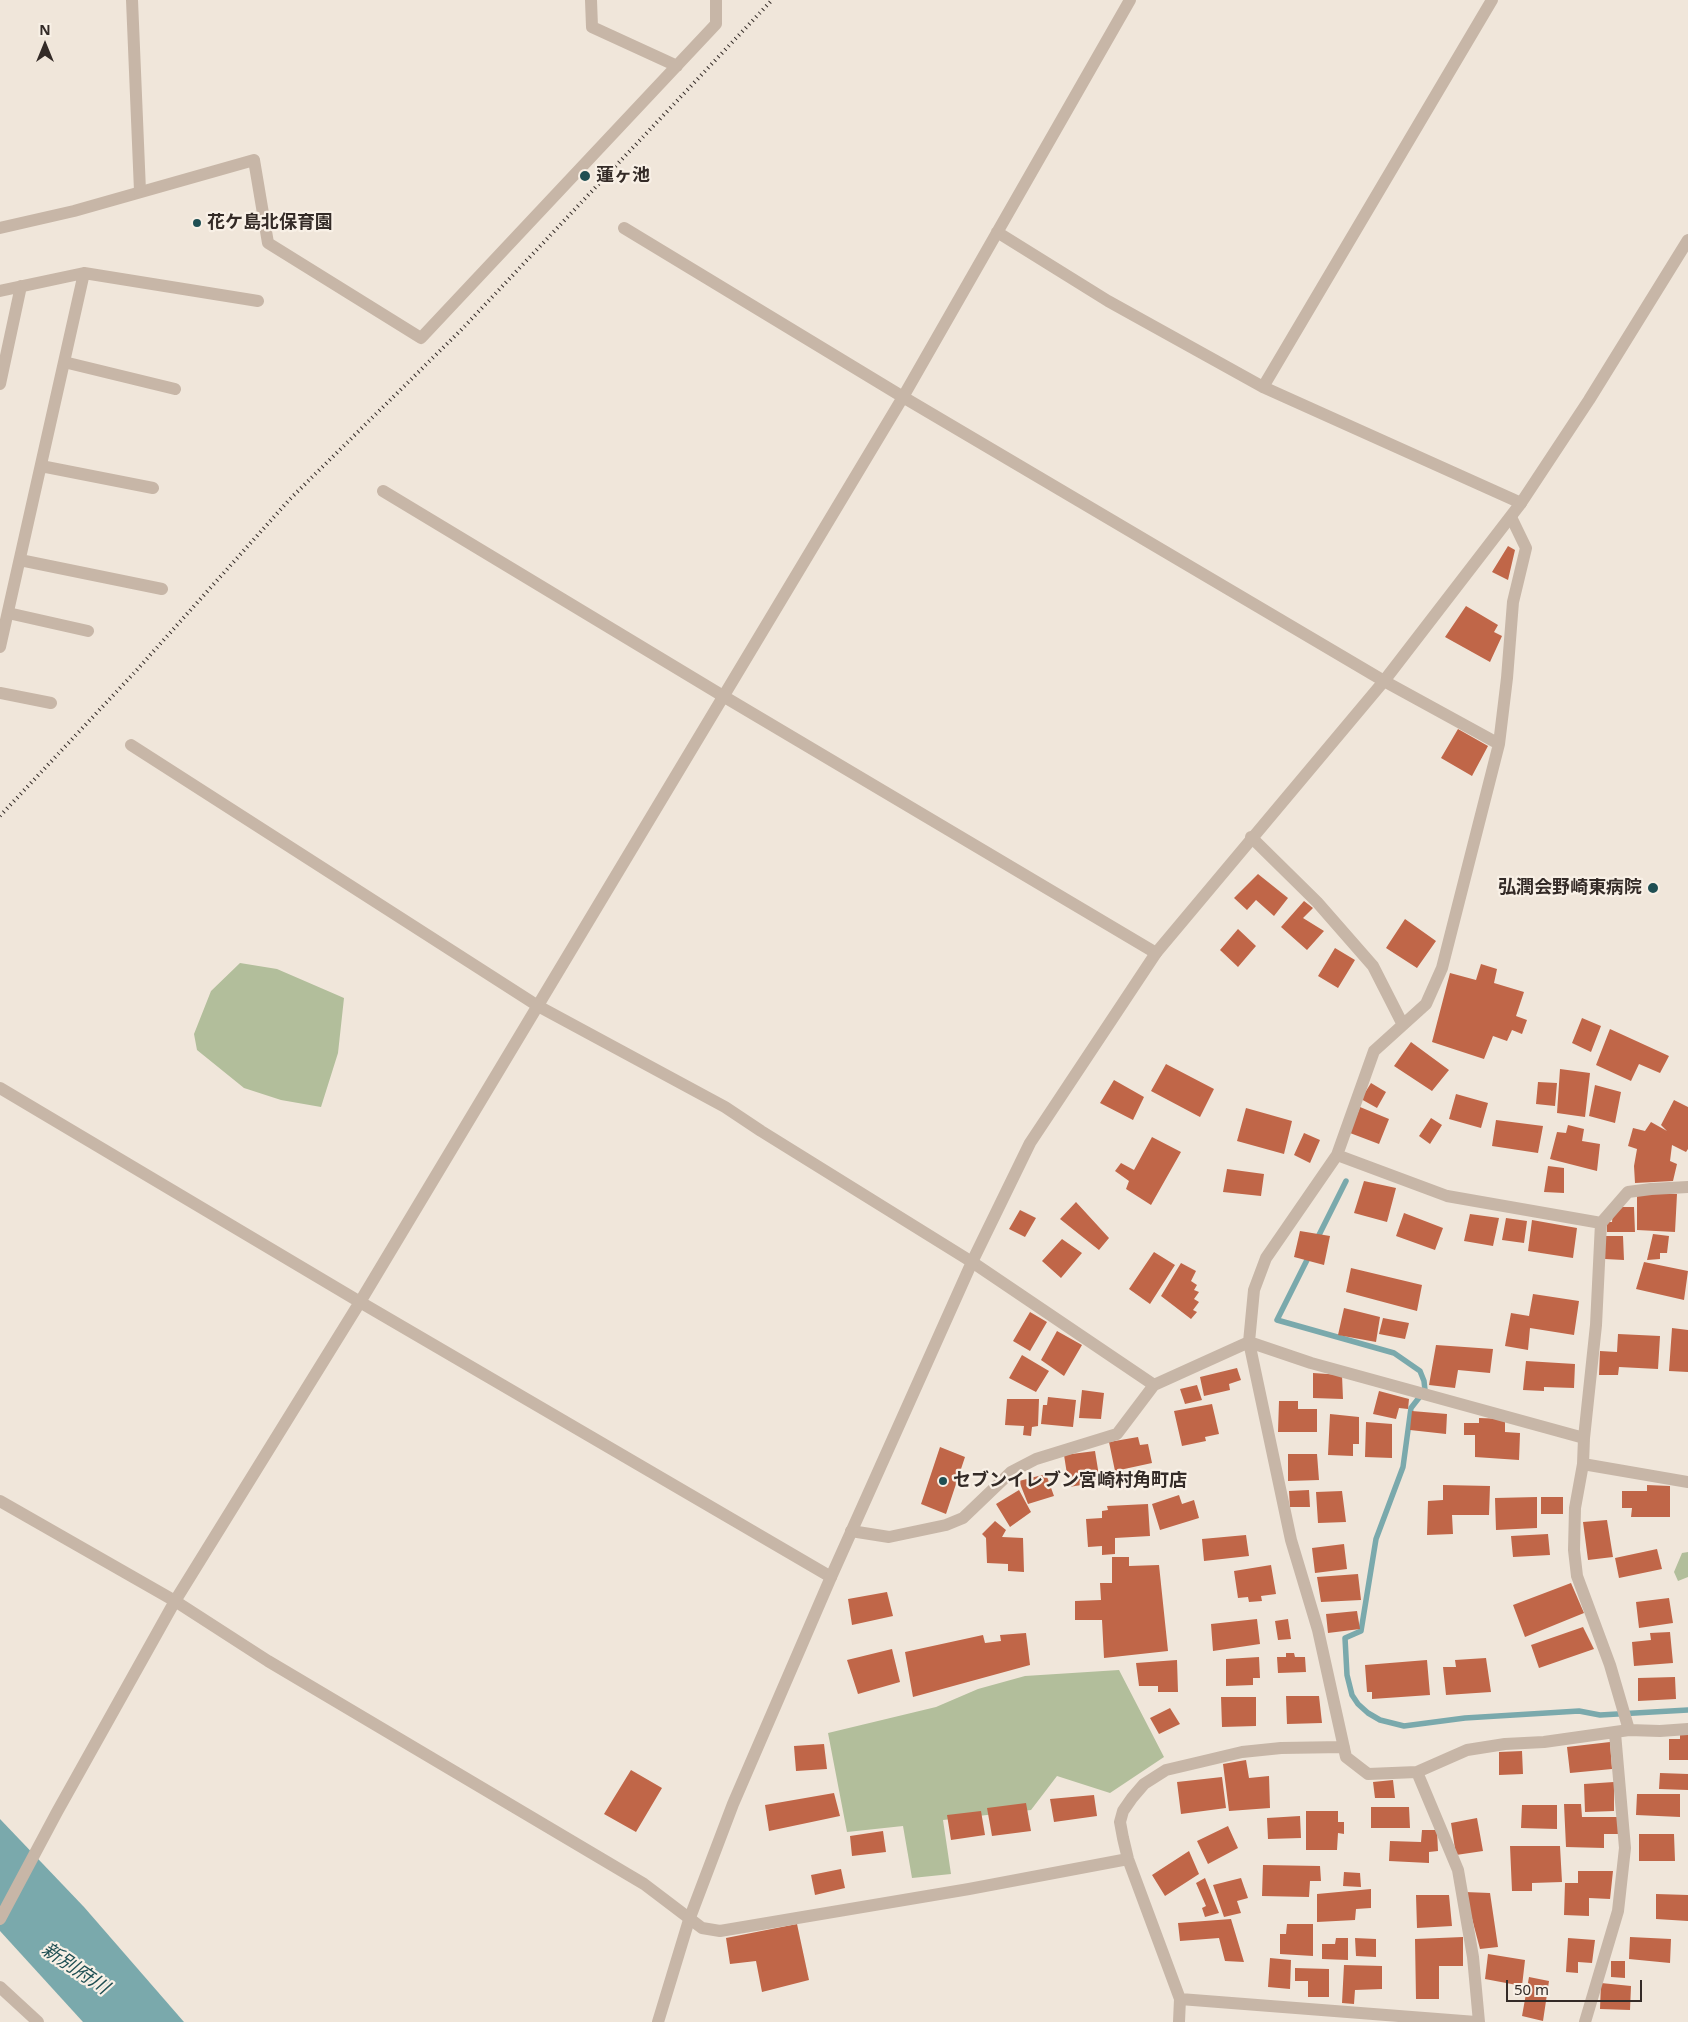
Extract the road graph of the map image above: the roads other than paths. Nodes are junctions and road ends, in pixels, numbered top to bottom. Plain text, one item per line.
1 (132, 0) edge
2 (591, 0) edge
3 (716, 0) edge
4 (1130, 0) edge
5 (1492, 0) edge
6 (677, 66) junction
7 (140, 191) junction
8 (0, 228) edge
9 (624, 228) dead end
10 (997, 232) junction
11 (1688, 240) edge
12 (84, 273) junction
13 (21, 286) junction
14 (0, 291) edge
15 (258, 301) dead end
16 (64, 362) junction
17 (0, 384) edge
18 (1263, 387) junction
19 (175, 389) dead end
20 (903, 397) junction
21 (41, 466) junction
22 (152, 488) dead end
23 (383, 491) dead end
24 (1521, 503) junction
25 (1511, 517) junction
26 (20, 560) junction
27 (162, 589) dead end
28 (8, 613) junction
29 (88, 631) dead end
30 (0, 647) edge
31 (1384, 681) junction
32 (0, 694) edge
33 (723, 696) junction
34 (51, 703) dead end
35 (1499, 744) junction
36 (131, 745) dead end
37 (1251, 837) junction
38 (1156, 953) junction
39 (538, 1006) junction
40 (1403, 1025) junction
41 (0, 1088) edge
42 (1337, 1155) junction
43 (1688, 1187) edge
44 (1601, 1223) junction
45 (972, 1262) junction
46 (360, 1302) junction
47 (1249, 1342) junction
48 (1154, 1385) junction
49 (1584, 1438) junction
50 (1583, 1464) junction
51 (1688, 1483) edge
52 (0, 1501) edge
53 (851, 1531) junction
54 (831, 1577) junction
55 (175, 1601) junction
56 (1688, 1729) edge
57 (1629, 1730) junction
58 (1615, 1733) junction
59 (1344, 1747) junction
60 (1417, 1772) junction
61 (1128, 1859) junction
62 (0, 1918) edge
63 (689, 1920) junction
64 (0, 1987) edge
65 (1180, 1999) junction
66 (38, 2022) edge
67 (658, 2022) edge
68 (1179, 2022) edge
69 (1478, 2022) edge
70 (1589, 2022) edge

1 - 7 street
2 - 6 street
3 - 6 street
4 - 10 street
5 - 18 street
6 - 7 street
7 - 8 street
9 - 20 street
10 - 18 street
10 - 20 street
11 - 24 street
12 - 13 street
12 - 15 street
12 - 16 street
13 - 14 street
13 - 17 street
16 - 19 street
16 - 21 street
18 - 24 street
20 - 31 street
20 - 33 street
21 - 22 street
21 - 26 street
23 - 33 street
24 - 25 street
25 - 31 street
25 - 35 street
26 - 27 street
26 - 28 street
28 - 29 street
28 - 30 street
31 - 35 street
31 - 37 street
32 - 34 street
33 - 38 street
33 - 39 street
35 - 40 street
36 - 39 street
37 - 38 street
37 - 40 street
38 - 45 street
39 - 45 street
39 - 46 street
40 - 42 street
41 - 46 street
42 - 44 street
42 - 47 street
43 - 44 street
44 - 49 street
45 - 48 street
45 - 53 street
46 - 54 street
46 - 55 street
47 - 48 street
47 - 49 street
47 - 59 street
48 - 53 street
49 - 50 street
50 - 51 street
50 - 57 street
52 - 55 street
53 - 54 street
54 - 63 street
55 - 62 street
55 - 63 street
56 - 57 street
57 - 58 street
58 - 60 street
58 - 70 street
59 - 60 street
59 - 61 street
60 - 69 street
61 - 63 street
61 - 65 street
63 - 67 street
64 - 66 street
65 - 68 street
65 - 69 street

